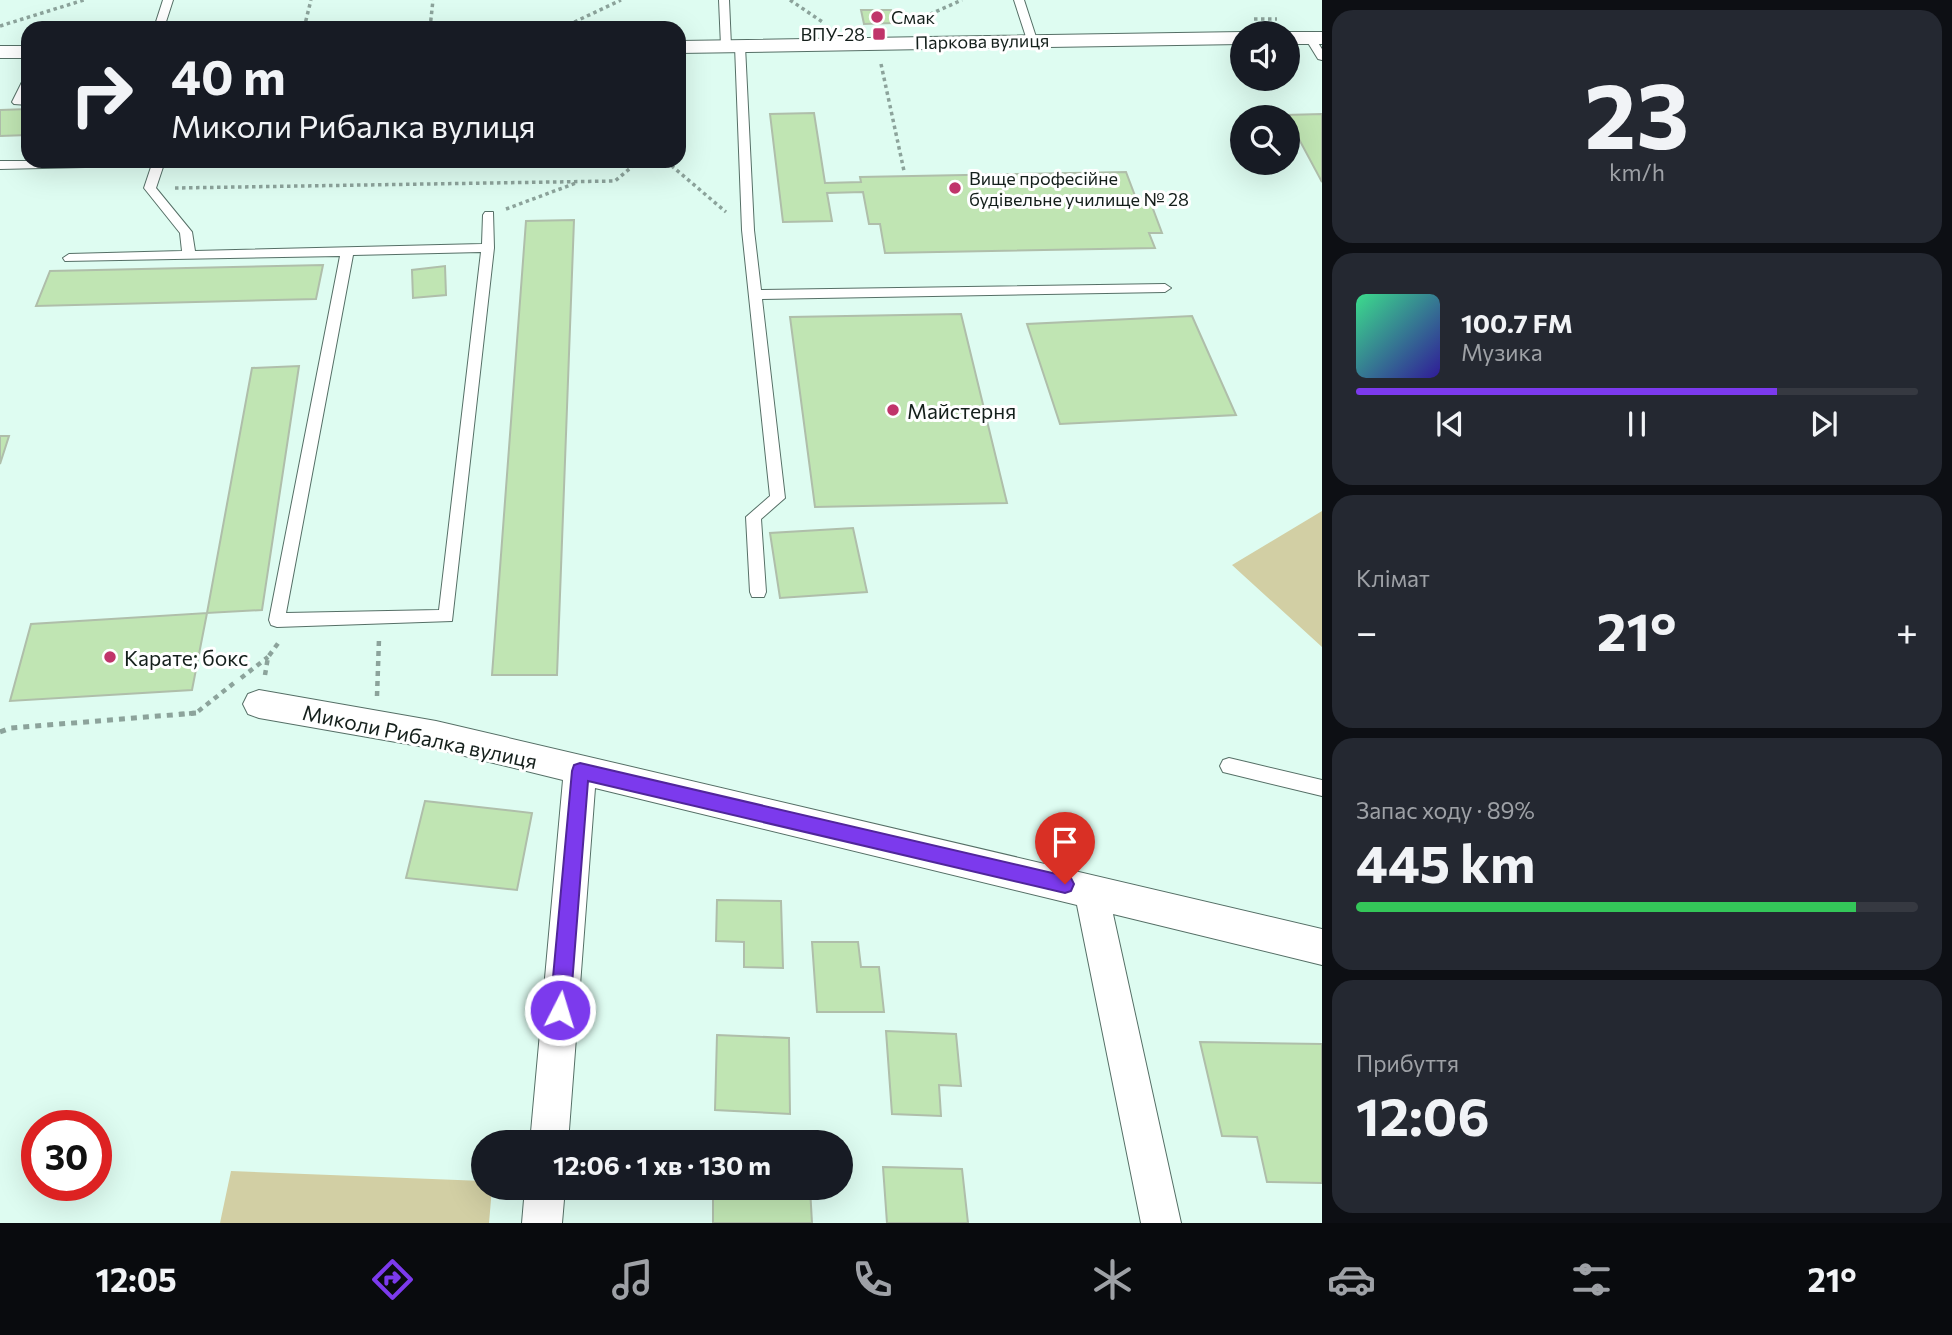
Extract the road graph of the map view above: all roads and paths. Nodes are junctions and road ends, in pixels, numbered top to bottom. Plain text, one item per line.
1 (84, 0) edge
2 (169, 0) edge
3 (311, 0) edge
4 (433, 0) edge
5 (621, 0) edge
6 (724, 0) edge
7 (790, 0) edge
8 (962, 0) edge
9 (1019, 0) edge
10 (162, 21) edge
11 (306, 21) edge
12 (430, 21) edge
13 (577, 21) edge
14 (906, 24) dead end
15 (828, 25) dead end
16 (0, 26) edge
17 (1230, 38) edge
18 (1316, 38) edge
19 (1032, 40) junction
20 (733, 46) junction
21 (686, 47) edge
22 (0, 52) edge
23 (21, 52) edge
24 (1322, 57) edge
25 (880, 60) dead end
26 (21, 103) edge
27 (7, 110) dead end
28 (0, 165) edge
29 (21, 165) edge
30 (157, 168) edge
31 (631, 168) edge
32 (674, 168) edge
33 (904, 171) dead end
34 (580, 181) junction
35 (150, 188) junction
36 (489, 215) joint
37 (748, 230) junction
38 (488, 248) junction
39 (347, 252) junction
40 (189, 256) junction
41 (69, 258) dead end
42 (1165, 288) dead end
43 (755, 295) junction
44 (758, 592) dead end
45 (379, 618) junction
46 (295, 620) junction
47 (268, 657) junction
48 (377, 702) dead end
49 (259, 704) joint
50 (0, 732) edge
51 (1229, 766) dead end
52 (580, 771) junction
53 (1322, 788) edge
54 (1091, 891) junction
55 (1322, 947) edge
56 (550, 1130) edge
57 (544, 1200) edge
58 (542, 1223) edge
59 (1161, 1223) edge

1 - 16 path
2 - 10 lane
3 - 11 path
4 - 12 path
5 - 13 path
6 - 20 lane
7 - 15 path
8 - 14 path
9 - 19 lane
17 - 19 street, Паркова вулиця
18 - 24 lane
19 - 20 street, Паркова вулиця
20 - 21 street, Паркова вулиця
20 - 37 lane
22 - 23 street
25 - 33 path
26 - 27 lane
28 - 29 lane
30 - 35 lane
31 - 34 path
32 - 37 path
34 - 35 path
34 - 36 path
35 - 40 lane
36 - 38 lane
37 - 43 lane
38 - 39 lane
38 - 45 lane
39 - 40 lane
39 - 46 lane
40 - 41 lane
42 - 43 lane
43 - 44 lane
45 - 46 lane
45 - 48 path
46 - 47 path
47 - 49 path
47 - 50 path
49 - 52 street, Миколи Рибалка вулиця
51 - 53 lane
52 - 54 street, Миколи Рибалка вулиця
52 - 56 street
54 - 55 street, Миколи Рибалка вулиця
54 - 59 street
57 - 58 street

